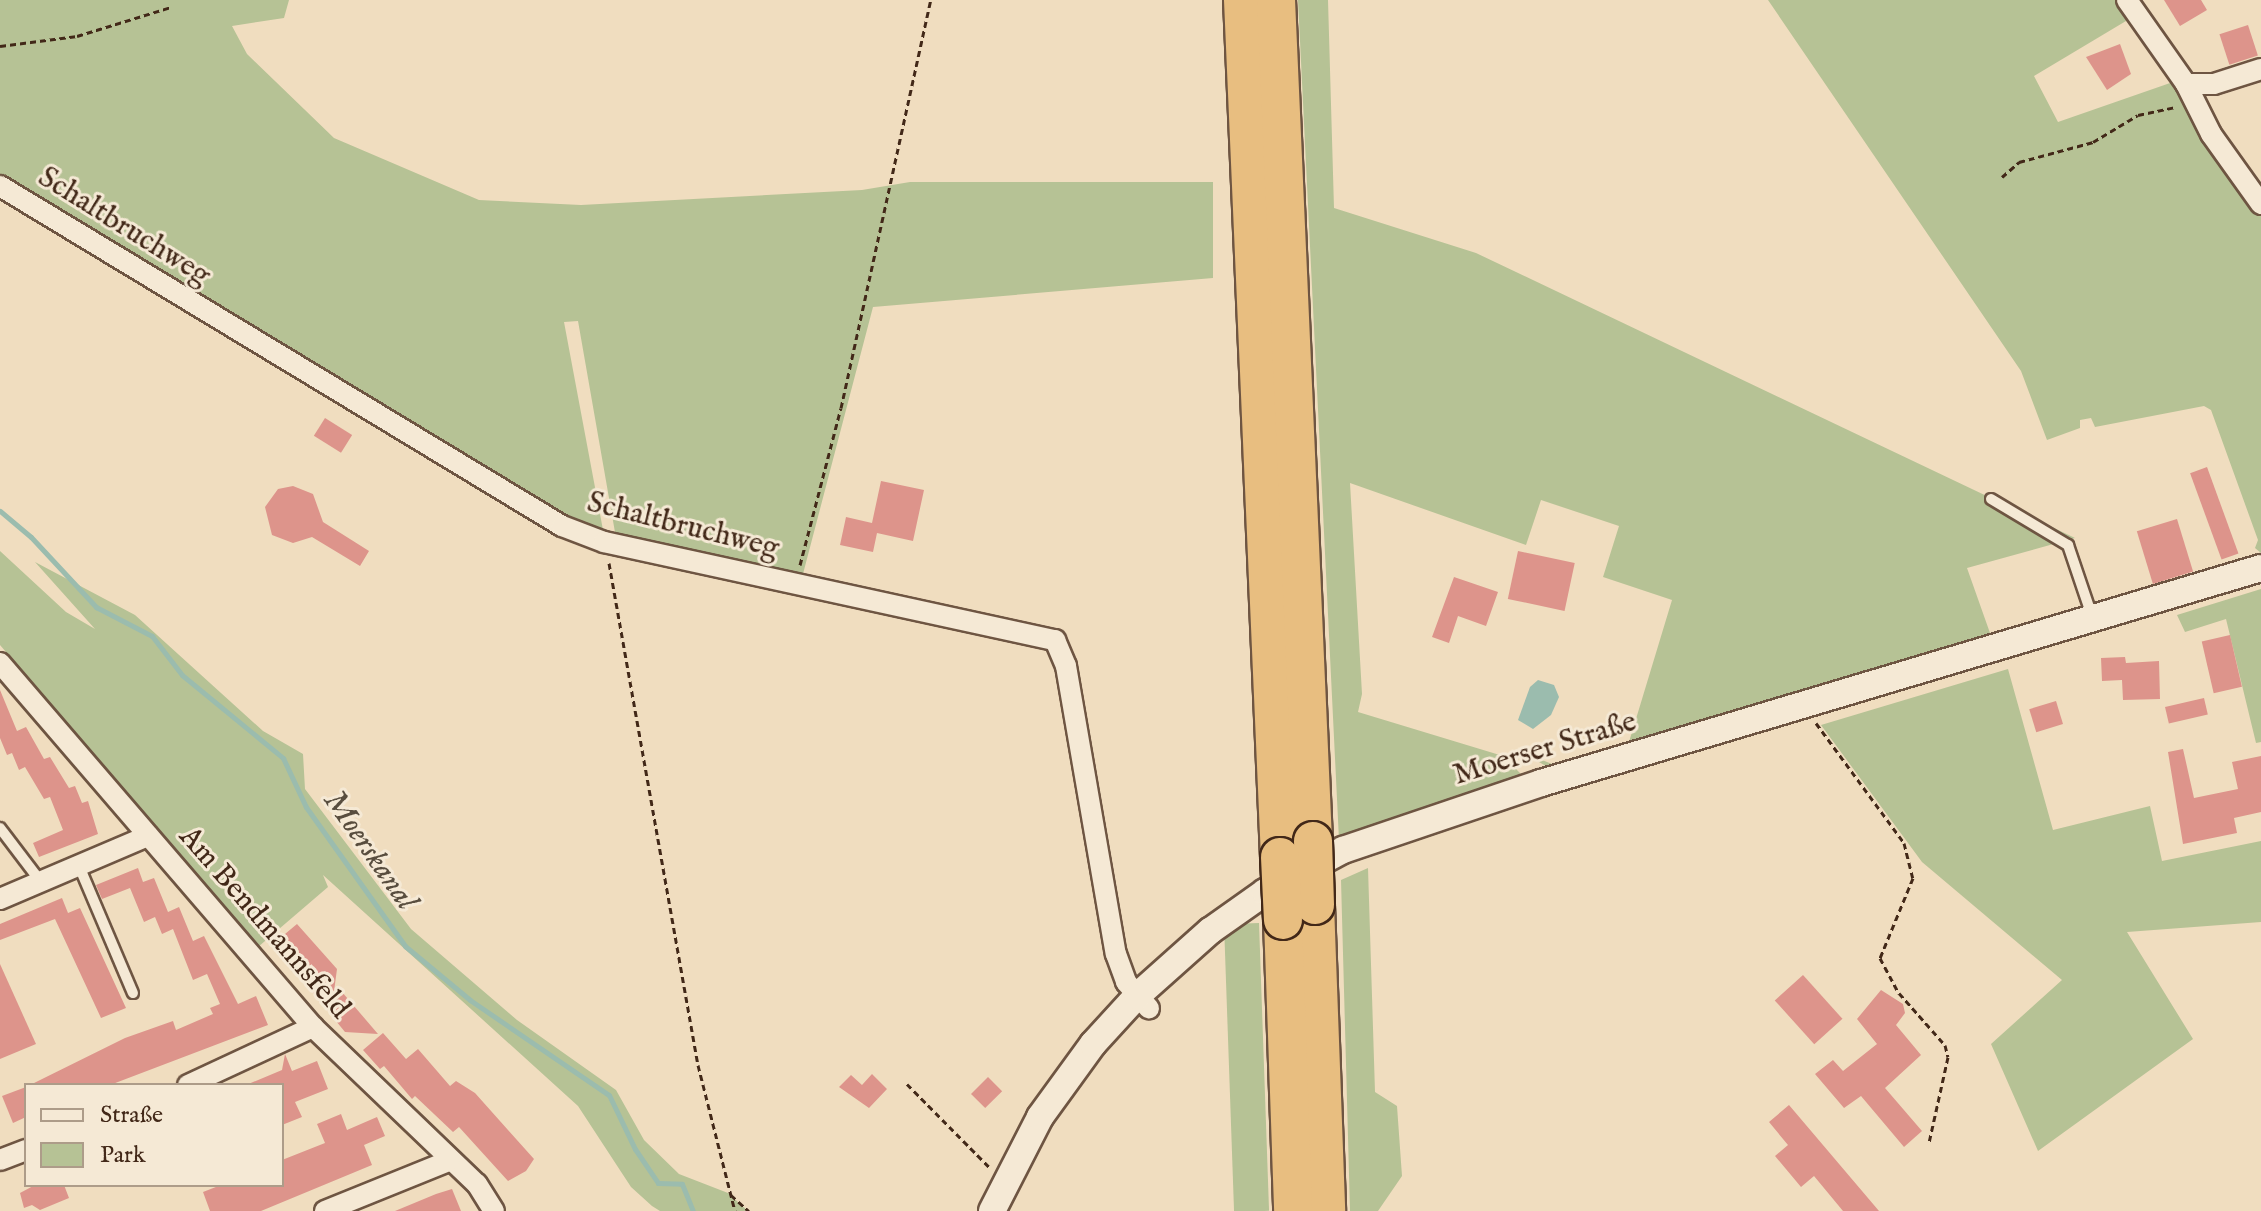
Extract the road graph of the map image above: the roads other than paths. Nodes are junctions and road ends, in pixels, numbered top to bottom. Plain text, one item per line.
1 (1243, 0) edge
2 (1276, 0) edge
3 (2127, 0) edge
4 (2261, 69) edge
5 (2186, 84) junction
6 (0, 186) edge
7 (2261, 204) edge
8 (1991, 499) dead end
9 (2261, 568) edge
10 (2094, 622) junction
11 (0, 663) edge
12 (0, 828) edge
13 (148, 836) junction
14 (1296, 849) junction
15 (79, 866) junction
16 (41, 882) junction
17 (0, 899) edge
18 (1299, 912) junction
19 (133, 993) dead end
20 (1143, 1002) junction
21 (313, 1027) junction
22 (192, 1083) edge
23 (24, 1151) edge
24 (0, 1160) edge
25 (449, 1161) junction
26 (325, 1211) edge
27 (494, 1211) edge
28 (992, 1211) edge
29 (1293, 1211) edge
30 (1326, 1211) edge

1 - 14 highway
2 - 14 highway
3 - 5 street
4 - 5 street
5 - 7 street
6 - 20 street, Schaltbruchweg
8 - 10 lane
9 - 10 street, Moerser Straße
10 - 20 street, Moerser Straße
11 - 13 street, Am Bendmannsfeld
12 - 16 lane
13 - 15 street
13 - 21 street, Am Bendmannsfeld
14 - 18 highway, bridge
15 - 16 street
15 - 19 lane
16 - 17 street
18 - 29 highway
18 - 30 highway
20 - 28 street, Moerser Straße
21 - 22 street
21 - 25 street, Am Bendmannsfeld
23 - 24 street
25 - 26 street
25 - 27 street, Am Bendmannsfeld

